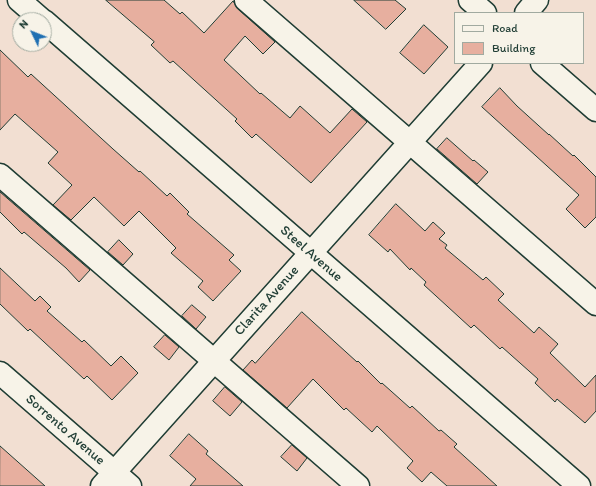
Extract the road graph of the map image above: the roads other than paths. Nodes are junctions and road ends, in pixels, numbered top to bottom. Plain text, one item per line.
1 (20, 0) edge
2 (246, 0) edge
3 (470, 0) edge
4 (537, 0) edge
5 (33, 12) edge
6 (484, 12) edge
7 (527, 12) edge
8 (52, 29) edge
9 (480, 64) edge
10 (543, 64) edge
11 (596, 110) edge
12 (410, 142) junction
13 (0, 175) edge
14 (311, 253) junction
15 (596, 304) edge
16 (214, 361) junction
17 (0, 373) edge
18 (115, 482) edge
19 (358, 486) edge
20 (578, 486) edge

1 - 5 street, Steel Avenue
2 - 12 street
3 - 6 street
4 - 7 street
8 - 14 street, Steel Avenue
9 - 12 street, Clarita Avenue
10 - 11 street
12 - 14 street, Clarita Avenue
12 - 15 street
13 - 16 street
14 - 16 street, Clarita Avenue
14 - 20 street, Steel Avenue
16 - 18 street, Clarita Avenue
16 - 19 street
17 - 18 street, Sorrento Avenue

